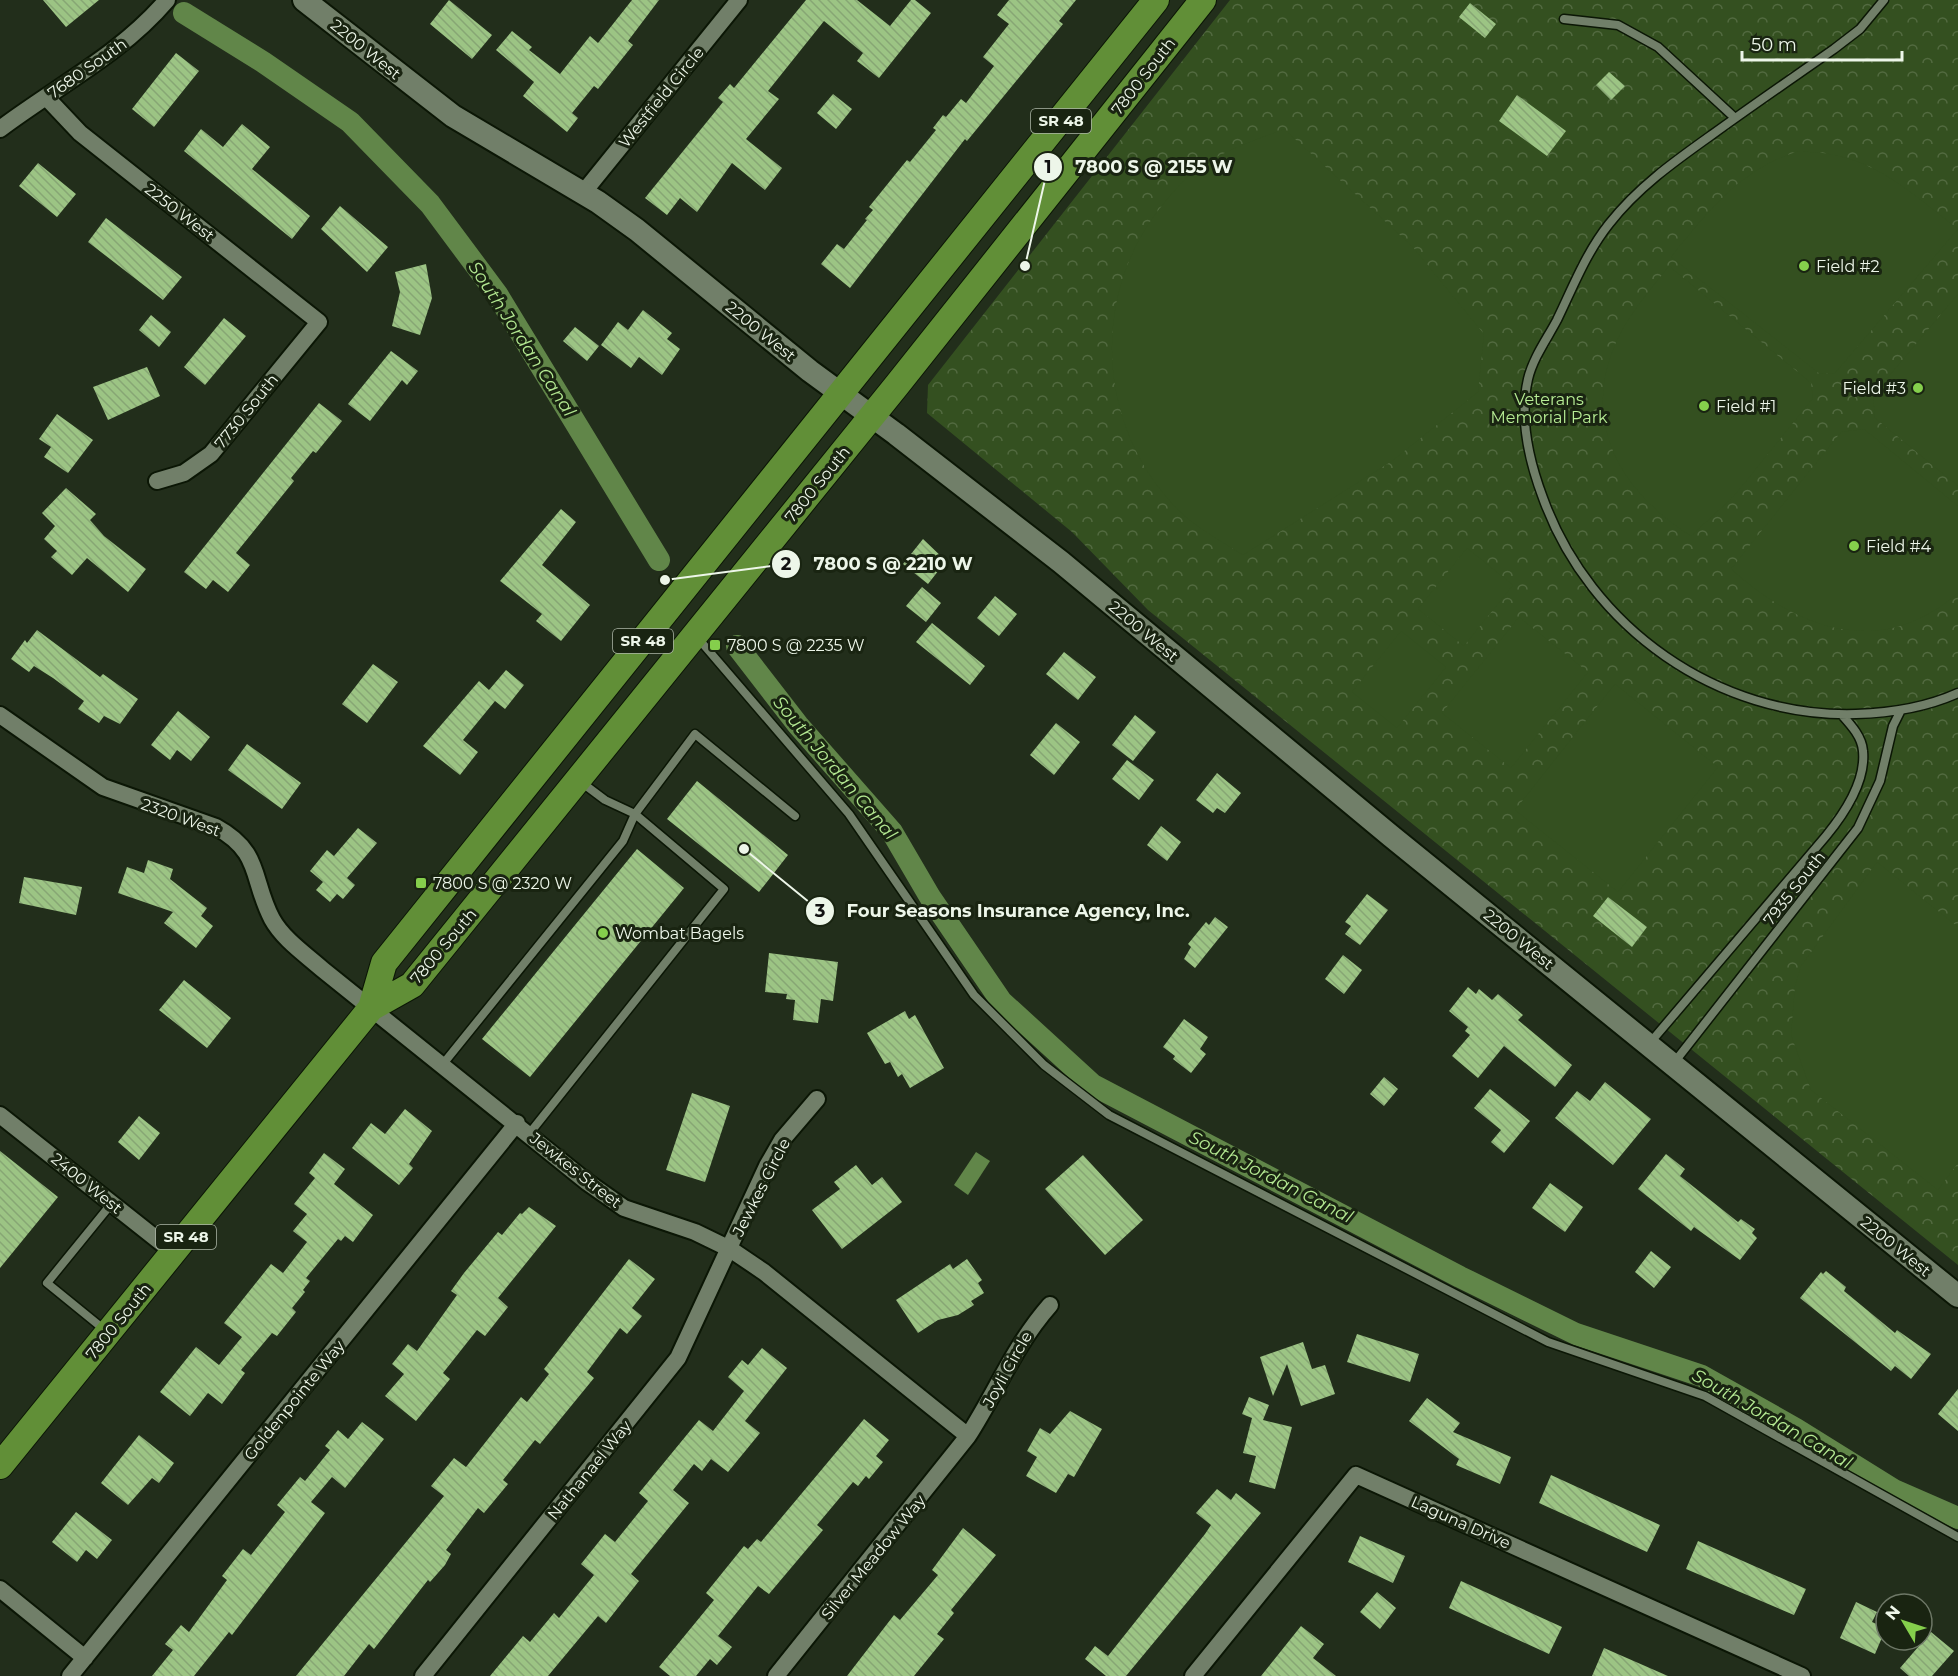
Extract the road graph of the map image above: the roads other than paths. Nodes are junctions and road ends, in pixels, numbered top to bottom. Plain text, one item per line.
1 (167, 0) edge
2 (304, 0) edge
3 (739, 0) edge
4 (1156, 0) edge
5 (1203, 0) edge
6 (1884, 0) edge
7 (1564, 19) dead end
8 (46, 97) junction
9 (1734, 118) junction
10 (0, 129) edge
11 (584, 193) junction
12 (319, 321) joint
13 (842, 394) junction
14 (872, 416) junction
15 (157, 481) dead end
16 (695, 634) junction
17 (1958, 693) edge
18 (1900, 710) junction
19 (0, 715) edge
20 (1842, 715) junction
21 (579, 780) junction
22 (635, 814) junction
23 (795, 816) dead end
24 (371, 1008) junction
25 (1648, 1044) junction
26 (443, 1064) junction
27 (1673, 1064) junction
28 (817, 1099) dead end
29 (0, 1115) edge
30 (523, 1129) junction
31 (112, 1203) junction
32 (730, 1249) junction
33 (173, 1252) junction
34 (1958, 1296) edge
35 (1050, 1305) dead end
36 (108, 1333) junction
37 (968, 1436) junction
38 (0, 1466) edge
39 (1958, 1537) edge
40 (0, 1589) edge
41 (85, 1658) junction
42 (70, 1676) edge
43 (423, 1676) edge
44 (776, 1676) edge
45 (1193, 1676) edge
46 (1802, 1676) edge

1 - 8 street, 7680 South
2 - 11 street, 2200 West
3 - 11 street, Westfield Circle
4 - 13 main road, 7800 South / SR 48
5 - 14 main road, 7800 South / SR 48
6 - 9 lane
7 - 9 lane
8 - 10 street, 7680 South
8 - 12 street, 2250 West
9 - 20 lane
11 - 13 street, 2200 West
12 - 15 street, 7730 South
13 - 14 street, 2200 West
13 - 24 main road, 7800 South / SR 48
14 - 16 main road, 7800 South / SR 48
14 - 25 street, 2200 West
16 - 21 main road, 7800 South / SR 48
16 - 39 lane
17 - 18 lane
18 - 20 lane
18 - 27 lane, 7935 South
19 - 24 street, 2320 West
20 - 25 lane, 7935 South
21 - 22 lane
21 - 24 main road, 7800 South / SR 48
22 - 23 lane
22 - 26 lane
22 - 30 lane
24 - 26 street, Jewkes Street
24 - 33 main road, 7800 South / SR 48
25 - 27 street, 2200 West
26 - 30 street, Jewkes Street
27 - 34 street, 2200 West
28 - 32 street, Jewkes Circle
29 - 31 street, 2400 West
30 - 32 street, Jewkes Street
30 - 41 street, Goldenpointe Way
31 - 33 street, 2400 West
31 - 36 lane
32 - 37 street, Jewkes Street
32 - 43 street, Nathanael Way
33 - 36 main road, 7800 South / SR 48
35 - 37 street, Joyli Circle
36 - 38 main road, 7800 South / SR 48
37 - 44 street, Silver Meadow Way
40 - 41 street
41 - 42 street, Goldenpointe Way
45 - 46 street, Laguna Drive

